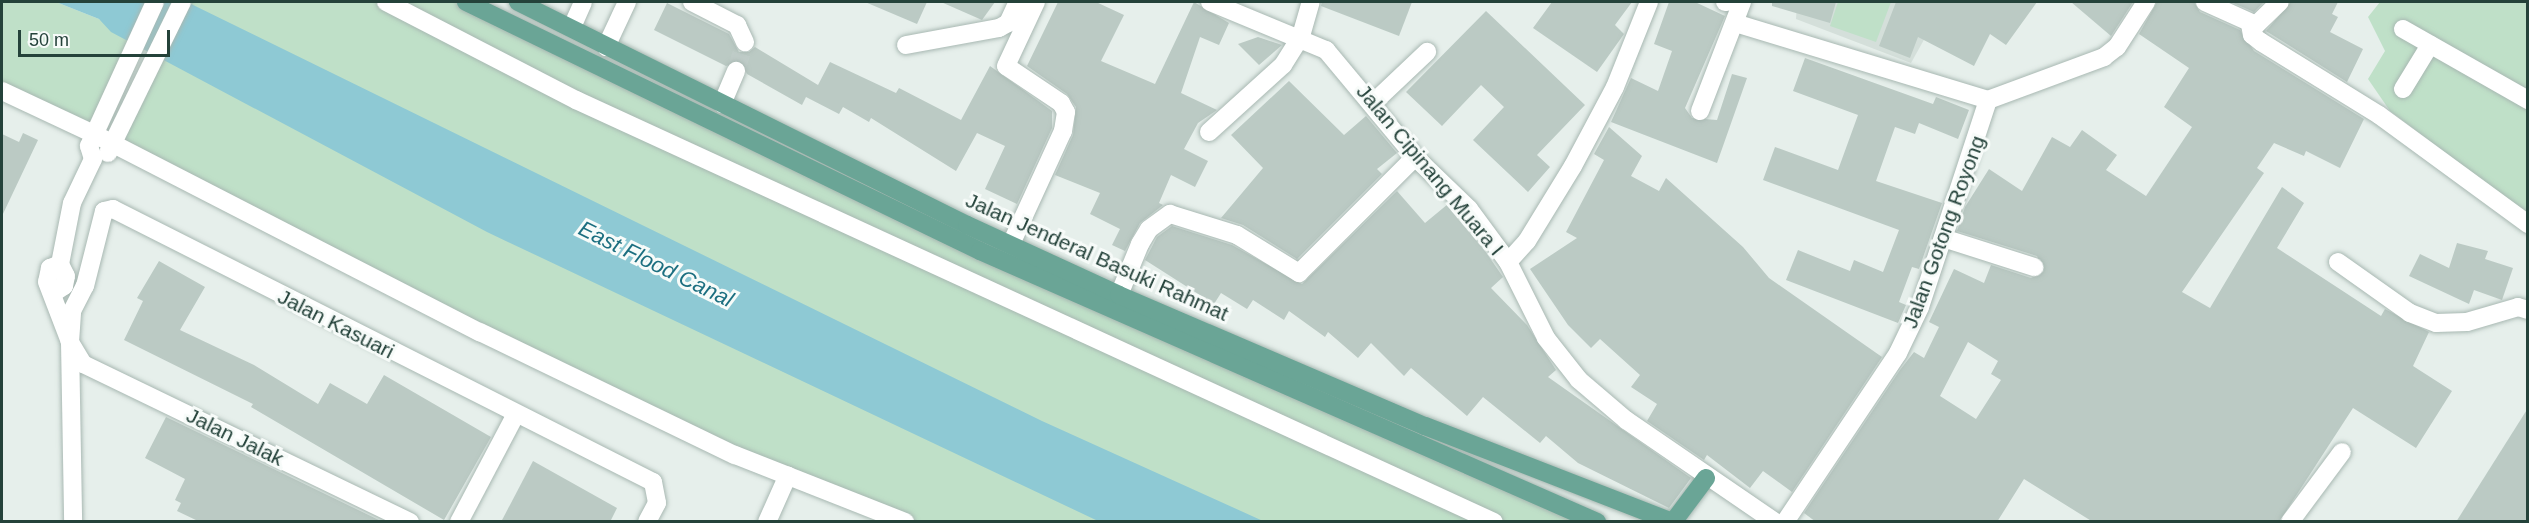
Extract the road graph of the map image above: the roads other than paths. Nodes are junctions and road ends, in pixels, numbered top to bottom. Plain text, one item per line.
1 (155, 2) edge
2 (182, 2) edge
3 (386, 2) edge
4 (466, 2) edge
5 (518, 2) edge
6 (583, 2) edge
7 (627, 2) edge
8 (692, 2) edge
9 (1018, 2) edge
10 (1036, 2) edge
11 (1210, 2) edge
12 (1311, 2) edge
13 (1649, 2) edge
14 (1742, 2) edge
15 (2146, 2) edge
16 (2205, 2) edge
17 (2280, 2) edge
18 (1735, 23) junction
19 (2250, 24) junction
20 (572, 27) junction
21 (2403, 29) dead end
22 (1301, 36) junction
23 (745, 42) dead end
24 (906, 45) dead end
25 (2430, 45) junction
26 (606, 47) junction
27 (1427, 52) dead end
28 (736, 71) tunnel mouth
29 (2403, 89) dead end
30 (2, 91) edge
31 (1988, 100) junction
32 (2528, 100) edge
33 (722, 104) junction
34 (1372, 104) junction
35 (1700, 111) dead end
36 (1209, 132) dead end
37 (94, 134) junction
38 (113, 144) junction
39 (1415, 157) junction
40 (93, 159) junction
41 (2528, 224) edge
42 (1943, 238) junction
43 (1011, 244) junction
44 (1508, 262) junction
45 (2338, 262) dead end
46 (2034, 267) dead end
47 (1119, 295) junction
48 (2528, 310) edge
49 (70, 342) junction
50 (515, 416) junction
51 (2342, 452) dead end
52 (788, 475) junction
53 (1706, 478) junction
54 (73, 522) edge
55 (410, 522) edge
56 (459, 522) edge
57 (647, 522) edge
58 (767, 522) edge
59 (905, 522) edge
60 (1494, 522) edge
61 (1597, 522) edge
62 (1672, 522) edge
63 (1775, 522) edge
64 (1785, 522) edge
65 (2290, 522) edge

1 - 37 street
2 - 38 street
3 - 60 street
4 - 61 main road, Jalan Jenderal Basuki Rahmat
5 - 20 main road, Jalan Jenderal Basuki Rahmat
6 - 20 street
7 - 26 street
8 - 23 street
9 - 24 street
10 - 43 street
11 - 22 street, Jalan Cipinang Muara I
12 - 22 street
13 - 44 street
14 - 18 street
15 - 31 street
16 - 19 street
17 - 19 street
18 - 31 street
18 - 35 street
19 - 41 street
20 - 26 main road, Jalan Jenderal Basuki Rahmat
21 - 25 street
22 - 34 street, Jalan Cipinang Muara I
22 - 36 street
25 - 29 street
25 - 32 street
26 - 33 main road, Jalan Jenderal Basuki Rahmat
27 - 34 street
28 - 33 street
30 - 37 street
31 - 42 street, Jalan Gotong Royong
33 - 43 main road, Jalan Jenderal Basuki Rahmat
34 - 39 street, Jalan Cipinang Muara I
37 - 38 street
37 - 40 street
38 - 40 street
38 - 52 street
39 - 44 street, Jalan Cipinang Muara I
39 - 47 street
40 - 49 street
42 - 46 street
42 - 64 street, Jalan Gotong Royong
43 - 47 main road, Jalan Jenderal Basuki Rahmat
44 - 53 street, Jalan Cipinang Muara I
45 - 48 street
47 - 62 main road, Jalan Jenderal Basuki Rahmat
49 - 50 street, Jalan Kasuari
49 - 54 street
49 - 55 street, Jalan Jalak
50 - 56 street
50 - 57 street, Jalan Kasuari
51 - 65 street
52 - 58 street
52 - 59 street
53 - 62 main road
53 - 63 street, Jalan Cipinang Muara I

